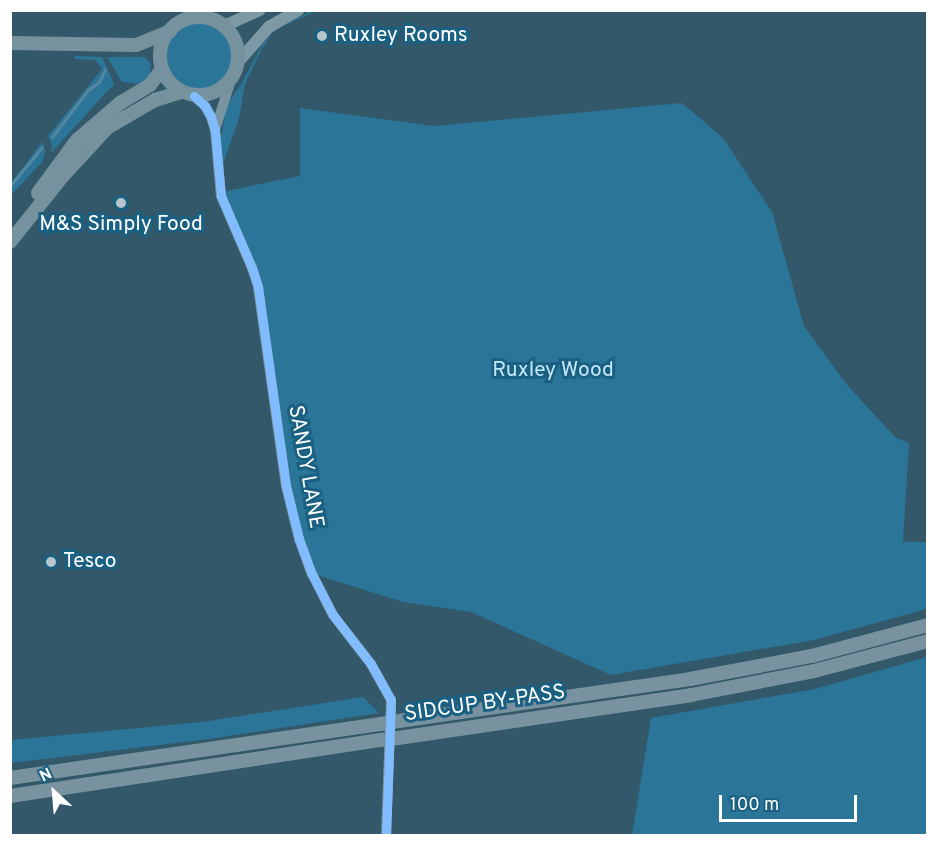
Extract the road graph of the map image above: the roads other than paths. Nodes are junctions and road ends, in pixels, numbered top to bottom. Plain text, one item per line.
1 (187, 10) edge
2 (260, 10) edge
3 (299, 10) edge
4 (220, 20) edge
5 (173, 28) junction
6 (10, 44) edge
7 (135, 45) junction
8 (238, 62) junction
9 (162, 68) junction
10 (231, 80) junction
11 (188, 94) junction
12 (215, 130) junction
13 (58, 175) junction
14 (10, 229) edge
15 (10, 242) edge
16 (927, 625) edge
17 (927, 641) edge
18 (10, 778) edge
19 (10, 796) edge
20 (386, 836) edge

1 - 5 main road
2 - 4 main road
3 - 8 main road
4 - 5 main road
4 - 8 main road
5 - 7 main road
5 - 9 main road
6 - 7 main road
7 - 9 main road
8 - 10 main road
9 - 11 main road
9 - 13 main road
10 - 11 main road
10 - 12 street, SANDY LANE
11 - 12 street, SANDY LANE
11 - 13 main road
12 - 20 street, SANDY LANE
13 - 14 main road
13 - 15 main road
16 - 18 highway, SIDCUP BY-PASS, bridge
17 - 19 highway, SIDCUP BY-PASS, bridge

